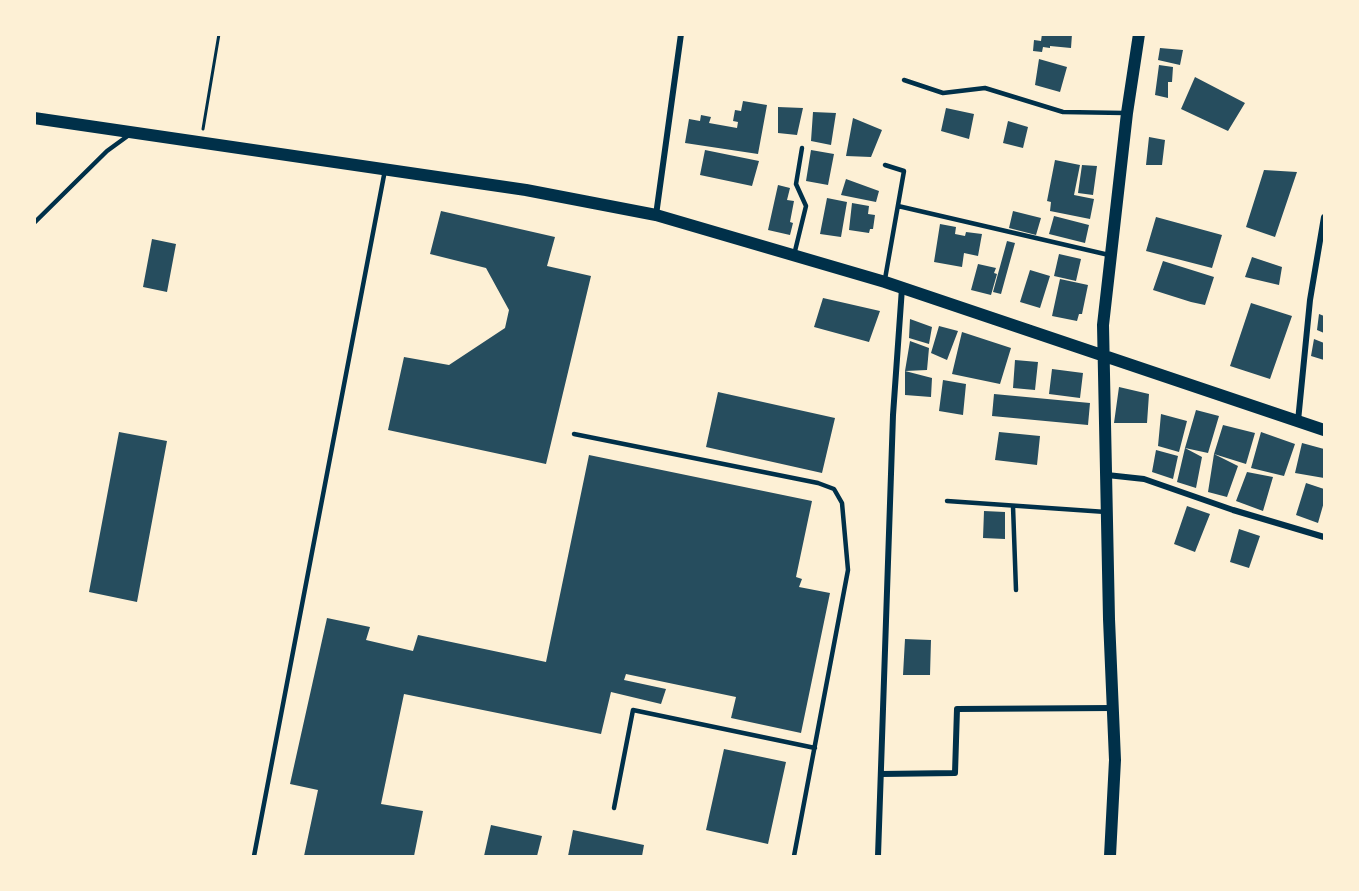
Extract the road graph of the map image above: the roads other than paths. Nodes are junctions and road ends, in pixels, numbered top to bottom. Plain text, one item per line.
1 (681, 34) edge
2 (1138, 34) edge
3 (904, 80) dead end
4 (1127, 113) junction
5 (34, 118) edge
6 (134, 132) junction
7 (802, 148) dead end
8 (885, 165) dead end
9 (385, 170) junction
10 (898, 206) junction
11 (656, 215) junction
12 (1324, 217) edge
13 (34, 223) edge
14 (794, 255) junction
15 (1112, 256) junction
16 (885, 282) junction
17 (902, 288) junction
18 (1104, 356) junction
19 (1298, 421) junction
20 (1324, 430) edge
21 (574, 434) dead end
22 (1107, 475) junction
23 (947, 501) dead end
24 (1013, 506) junction
25 (1108, 513) junction
26 (1324, 537) edge
27 (1016, 590) dead end
28 (1113, 708) junction
29 (815, 748) junction
30 (881, 774) junction
31 (614, 808) dead end
32 (254, 856) edge
33 (794, 856) edge
34 (878, 856) edge
35 (1110, 856) edge

1 - 11 street
2 - 4 main road
3 - 4 lane
4 - 15 main road
5 - 6 main road
6 - 9 main road
6 - 13 lane
7 - 14 lane
8 - 10 lane
9 - 11 main road
9 - 32 lane
10 - 15 lane
10 - 16 lane
11 - 14 main road
12 - 19 street
14 - 16 main road
15 - 18 main road
16 - 17 main road
17 - 18 main road
17 - 30 street
18 - 19 main road
18 - 22 main road
19 - 20 main road
21 - 29 lane
22 - 25 main road
22 - 26 street
23 - 24 lane
24 - 25 lane
24 - 27 lane
25 - 28 main road
28 - 30 street
28 - 35 main road
29 - 31 lane
29 - 33 lane
30 - 34 street

